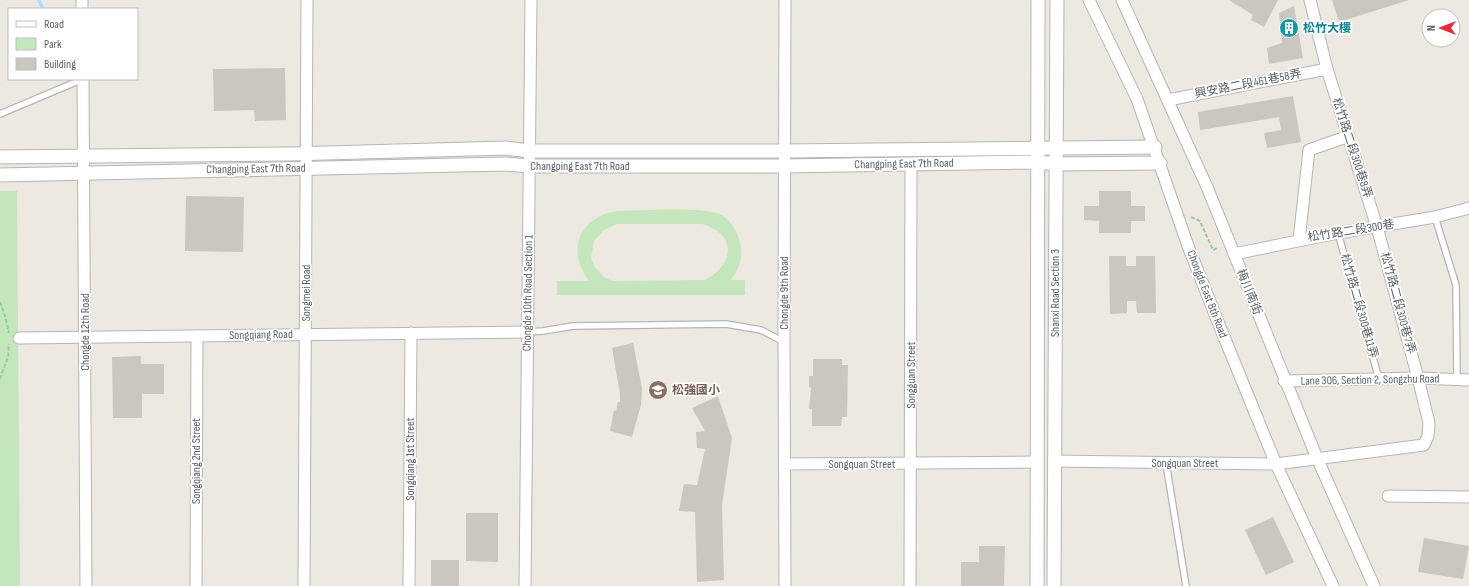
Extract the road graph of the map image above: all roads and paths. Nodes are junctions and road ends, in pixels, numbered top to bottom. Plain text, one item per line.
1 (307, 0) edge
2 (531, 0) edge
3 (785, 0) edge
4 (1038, 0) edge
5 (1057, 0) edge
6 (1089, 0) edge
7 (1122, 0) edge
8 (1310, 0) edge
9 (1327, 69) junction
10 (81, 80) edge
11 (83, 80) edge
12 (1168, 100) junction
13 (0, 114) edge
14 (1348, 136) junction
15 (1056, 147) junction
16 (1155, 147) junction
17 (1037, 148) junction
18 (530, 151) junction
19 (785, 151) junction
20 (307, 153) junction
21 (0, 157) edge
22 (84, 157) junction
23 (1037, 162) junction
24 (911, 163) junction
25 (1160, 163) junction
26 (1056, 164) junction
27 (530, 166) junction
28 (784, 166) junction
29 (307, 168) junction
30 (84, 174) junction
31 (0, 175) edge
32 (1469, 208) edge
33 (1191, 217) dead end
34 (1435, 217) junction
35 (1378, 227) junction
36 (1338, 233) junction
37 (1299, 240) junction
38 (1217, 248) dead end
39 (1234, 254) junction
40 (0, 302) edge
41 (527, 332) junction
42 (411, 333) junction
43 (306, 335) junction
44 (196, 336) junction
45 (19, 338) dead end
46 (85, 338) junction
47 (784, 342) junction
48 (0, 378) edge
49 (1418, 378) junction
50 (1379, 379) junction
51 (1457, 379) junction
52 (1469, 380) edge
53 (1284, 381) junction
54 (1316, 458) junction
55 (1054, 461) junction
56 (1036, 462) junction
57 (1166, 463) junction
58 (784, 464) junction
59 (910, 464) junction
60 (1276, 464) junction
61 (1388, 496) dead end
62 (1469, 497) edge
63 (86, 586) edge
64 (196, 586) edge
65 (304, 586) edge
66 (409, 586) edge
67 (524, 586) edge
68 (785, 586) edge
69 (910, 586) edge
70 (1037, 586) edge
71 (1054, 586) edge
72 (1186, 586) edge
73 (1333, 586) edge
74 (1374, 586) edge

1 - 20 street, Songmei Road
2 - 18 street, Chongde 10th Road Section 1
3 - 19 street, Chongde 9th Road
4 - 17 street, Shanxi Road Section 3
5 - 15 street, Shanxi Road Section 3
6 - 16 street, Chongde East 8th Road
7 - 12 street, 梅川南街
8 - 9 street, 松竹路二段300巷8弄
9 - 12 street, 興安路二段461巷58弄
9 - 14 street, 松竹路二段300巷8弄
10 - 13 lane
11 - 22 street, Chongde 12th Road
12 - 39 street, 梅川南街
14 - 35 street, 松竹路二段300巷8弄
14 - 37 street
15 - 16 street, Changping East 7th Road
15 - 17 street, Changping East 7th Road
15 - 26 street, Shanxi Road Section 3
16 - 25 street, Chongde East 8th Road
17 - 19 street, Changping East 7th Road
17 - 23 street, Shanxi Road Section 3
18 - 19 street, Changping East 7th Road
18 - 20 street, Changping East 7th Road
18 - 27 street, Chongde 10th Road Section 1
19 - 28 street, Chongde 9th Road
20 - 22 street, Changping East 7th Road
20 - 29 street, Songmei Road
21 - 22 street, Changping East 7th Road
22 - 30 street, Chongde 12th Road
23 - 24 street, Changping East 7th Road
23 - 26 street, Changping East 7th Road
23 - 56 street, Shanxi Road Section 3
24 - 28 street, Changping East 7th Road
24 - 59 street, Songguan Street
25 - 26 street, Changping East 7th Road
25 - 60 street, Chongde East 8th Road
26 - 55 street, Shanxi Road Section 3
27 - 28 street, Changping East 7th Road
27 - 29 street, Changping East 7th Road
27 - 41 street, Chongde 10th Road Section 1
28 - 47 street, Chongde 9th Road
29 - 30 street, Changping East 7th Road
29 - 43 street, Songmei Road
30 - 31 street, Changping East 7th Road
30 - 46 street, Chongde 12th Road
32 - 34 street, 松竹路二段300巷
33 - 38 path
34 - 35 street, 松竹路二段300巷
34 - 51 lane, Lane 306, Section 2, Songzhu Road
35 - 36 street, 松竹路二段300巷
35 - 49 street, 松竹路二段300巷7弄
36 - 37 street, 松竹路二段300巷
36 - 50 lane, 松竹路二段300巷11弄
37 - 39 street, 松竹路二段300巷
39 - 53 street, 梅川南街
40 - 48 path
41 - 42 street, Songqiang Road
41 - 47 lane
41 - 67 street, Chongde 10th Road Section 1
42 - 43 street, Songqiang Road
42 - 66 street, Songqiang 1st Street
43 - 44 street, Songqiang Road
43 - 65 street, Songmei Road
44 - 46 street, Songqiang Road
44 - 64 street, Songqiang 2nd Street
45 - 46 street, Songqiang Road
46 - 63 street, Chongde 12th Road
47 - 58 street, Chongde 9th Road
49 - 50 street, Lane 306, Section 2, Songzhu Road
49 - 51 street, Lane 306, Section 2, Songzhu Road
49 - 54 street, 松竹路二段300巷7弄
50 - 53 street, Lane 306, Section 2, Songzhu Road
51 - 52 street, Lane 306, Section 2, Songzhu Road
53 - 54 street, 梅川南街
54 - 60 street, Songquan Street
54 - 74 street, 梅川南街
55 - 57 street, Songquan Street
55 - 71 street, Shanxi Road Section 3
56 - 59 street, Songquan Street
56 - 70 street, Shanxi Road Section 3
57 - 60 street, Songquan Street
57 - 72 lane
58 - 59 street, Songquan Street
58 - 68 street, Chongde 9th Road
59 - 69 street, Songguan Street
60 - 73 street, Chongde East 8th Road
61 - 62 street

